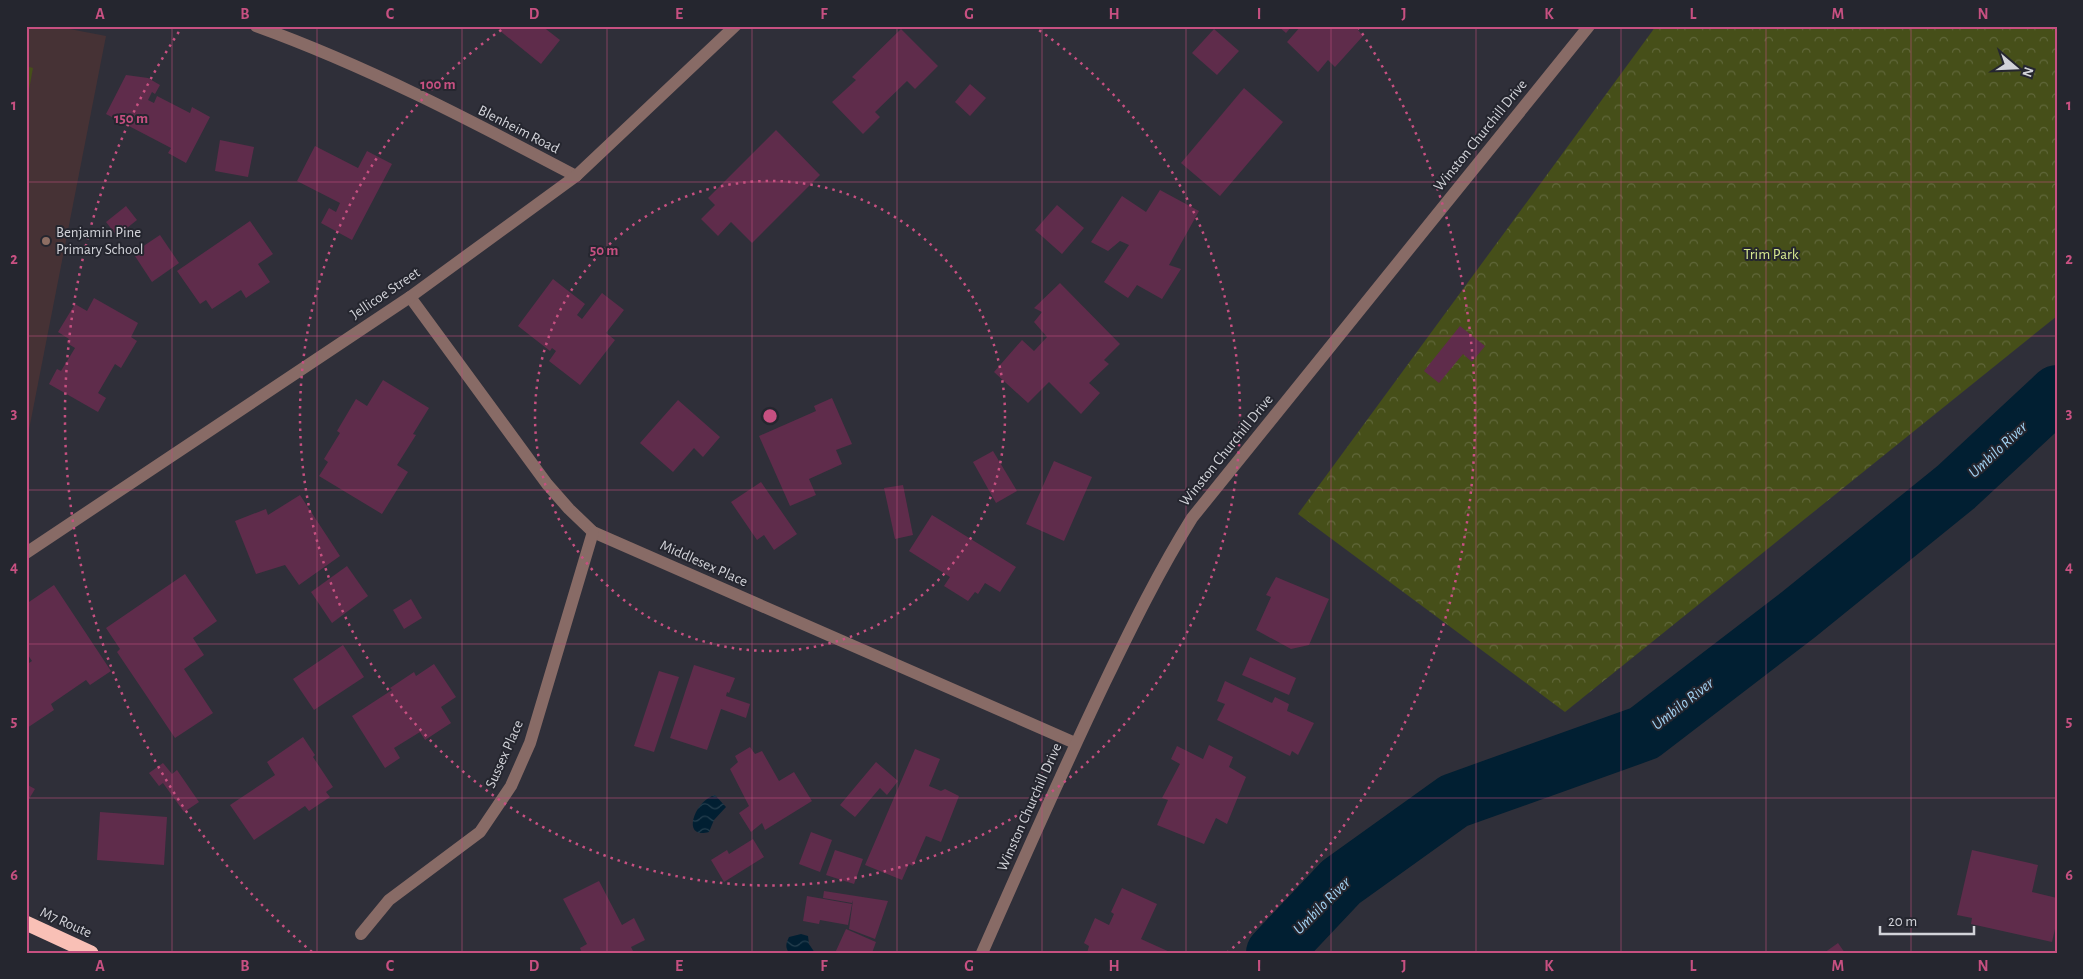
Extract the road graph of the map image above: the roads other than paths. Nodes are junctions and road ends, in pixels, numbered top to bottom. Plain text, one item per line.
1 (256, 26) edge
2 (735, 26) edge
3 (1589, 26) edge
4 (576, 176) junction
5 (410, 297) junction
6 (593, 532) junction
7 (26, 553) edge
8 (1075, 744) junction
9 (26, 923) edge
10 (361, 934) dead end
11 (91, 953) edge
12 (982, 953) edge

1 - 4 street, Blenheim Road
2 - 4 street, Jellicoe Street
3 - 8 street, Winston Churchill Drive
4 - 5 street, Jellicoe Street
5 - 6 street, Middlesex Place
5 - 7 street, Jellicoe Street
6 - 8 street, Middlesex Place
6 - 10 street, Sussex Place
8 - 12 street, Winston Churchill Drive
9 - 11 highway, M7 Route

